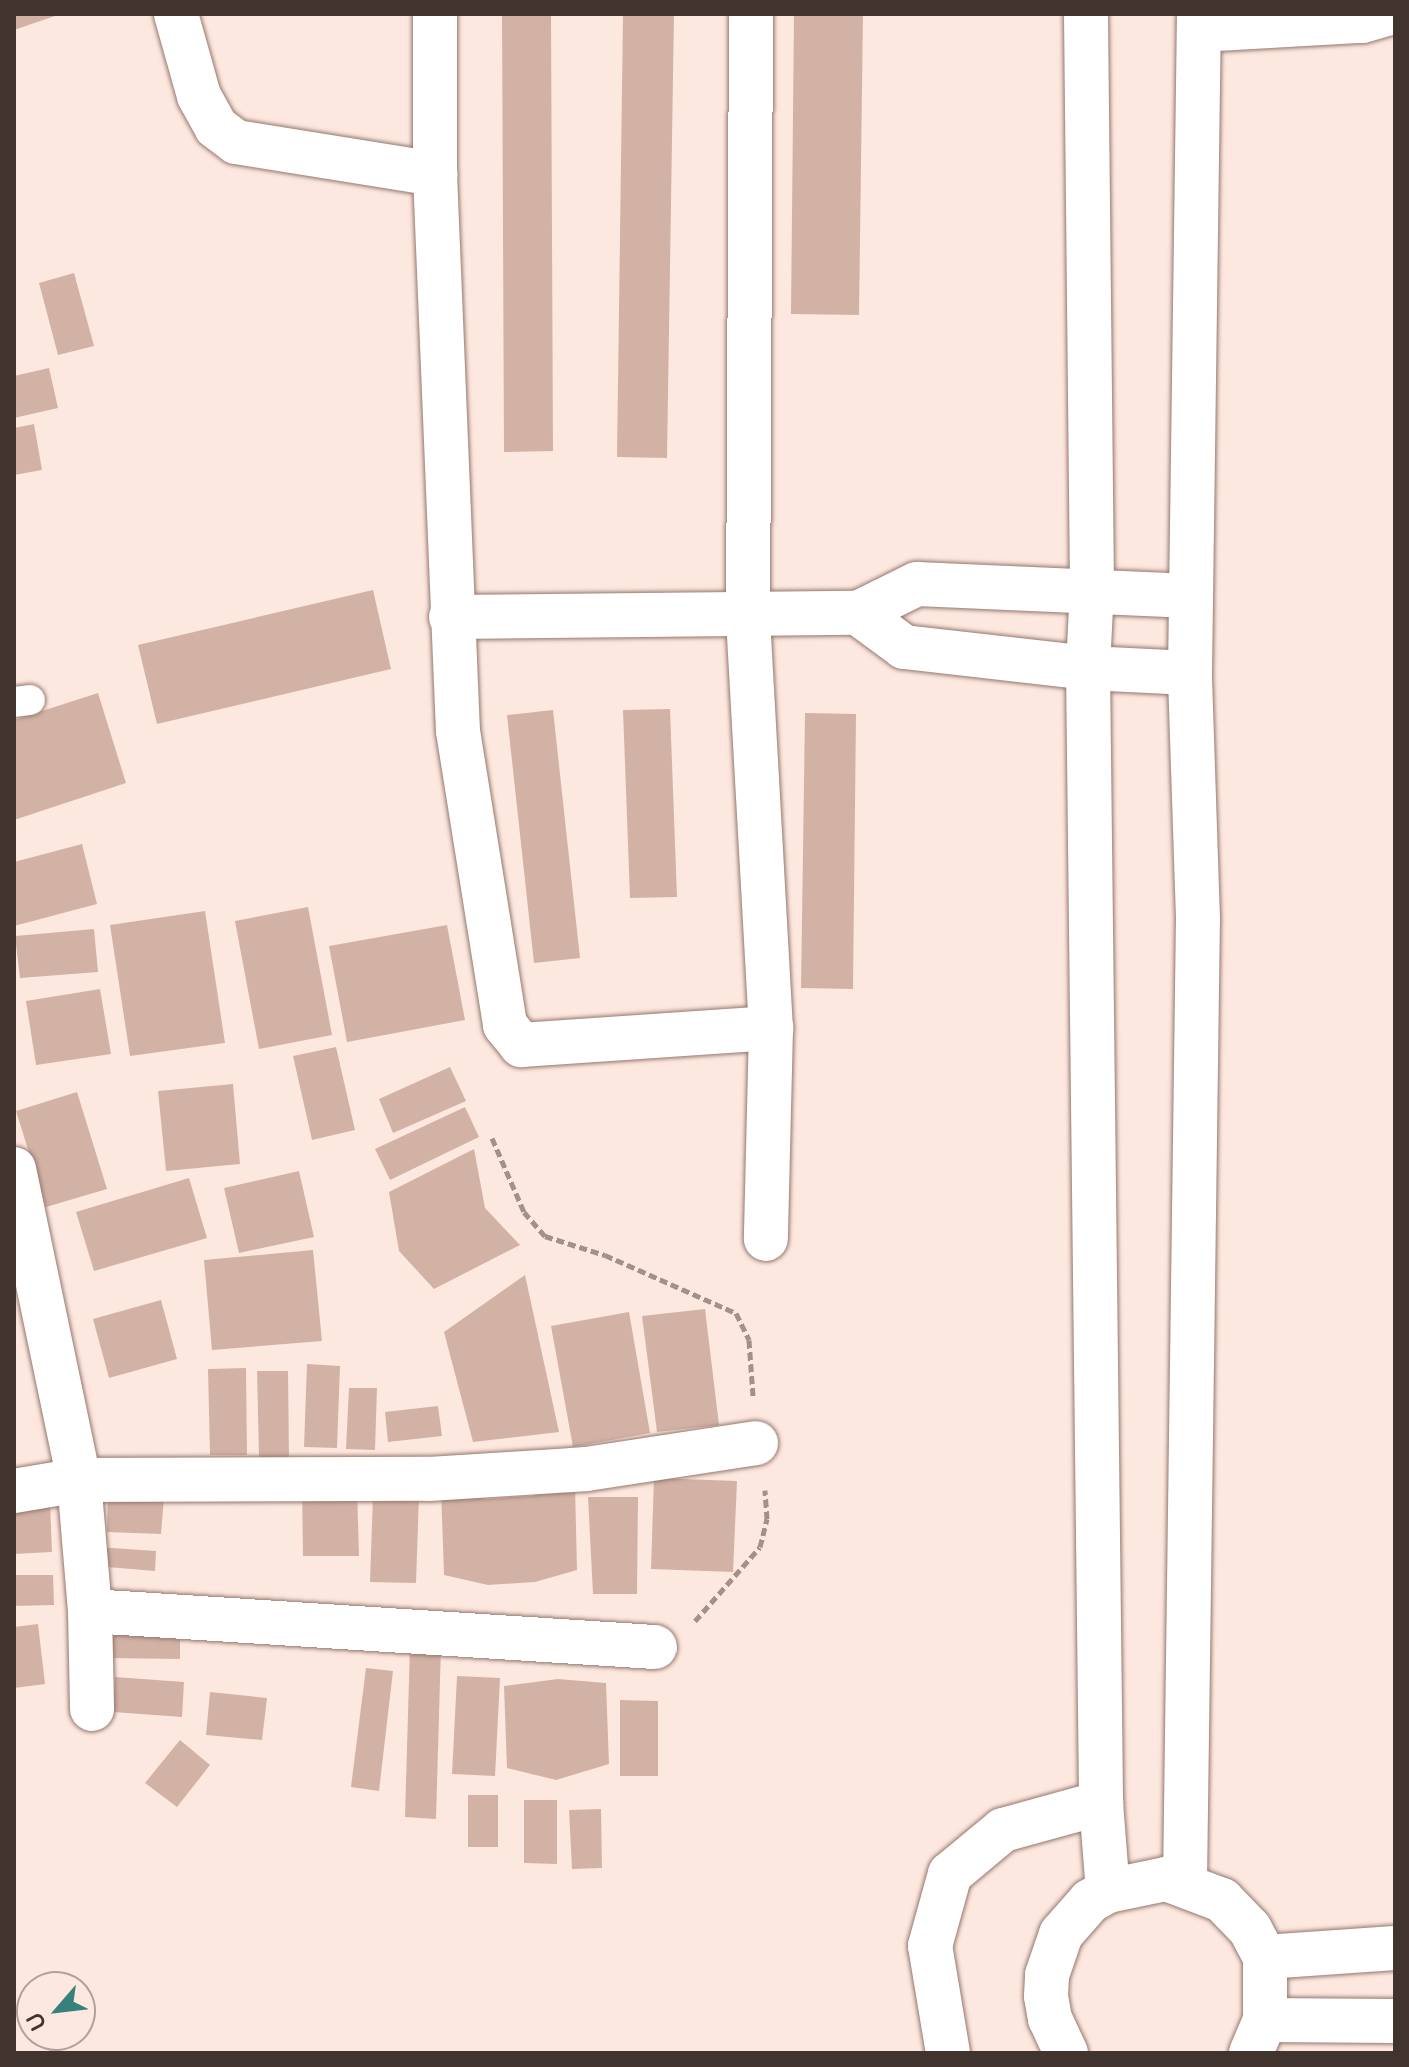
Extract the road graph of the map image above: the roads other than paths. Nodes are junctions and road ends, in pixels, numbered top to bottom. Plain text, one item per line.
1 (176, 14) edge
2 (435, 14) edge
3 (751, 14) edge
4 (1086, 14) edge
5 (1387, 14) edge
6 (1199, 22) edge
7 (435, 174) junction
8 (1092, 588) junction
9 (1191, 596) junction
10 (858, 613) junction
11 (451, 617) junction
12 (748, 618) junction
13 (1088, 668) junction
14 (1190, 673) junction
15 (771, 1028) junction
16 (14, 1169) edge
17 (766, 1239) dead end
18 (756, 1443) road end
19 (79, 1480) junction
20 (14, 1491) edge
21 (90, 1611) junction
22 (655, 1647) road end
23 (92, 1709) dead end
24 (1101, 1803) junction
25 (1185, 1883) junction
26 (1108, 1891) junction
27 (1395, 1948) edge
28 (1265, 1957) junction
29 (1395, 2021) edge
30 (1258, 2037) edge
31 (948, 2053) edge
32 (1066, 2053) edge

1 - 7 street
2 - 7 street
3 - 12 street
4 - 8 street
5 - 6 street
6 - 9 street
7 - 11 street
8 - 9 street
8 - 10 street
8 - 13 street
9 - 14 street
10 - 12 street
10 - 13 street
11 - 12 street
11 - 15 street
12 - 15 street
13 - 14 street
13 - 24 street
14 - 25 street
15 - 17 street
16 - 19 street
18 - 19 street
19 - 20 street
19 - 21 street
21 - 22 street
21 - 23 street
24 - 26 street
24 - 31 street
25 - 26 street
25 - 28 street
26 - 32 street
27 - 28 street
28 - 30 street
29 - 30 street

